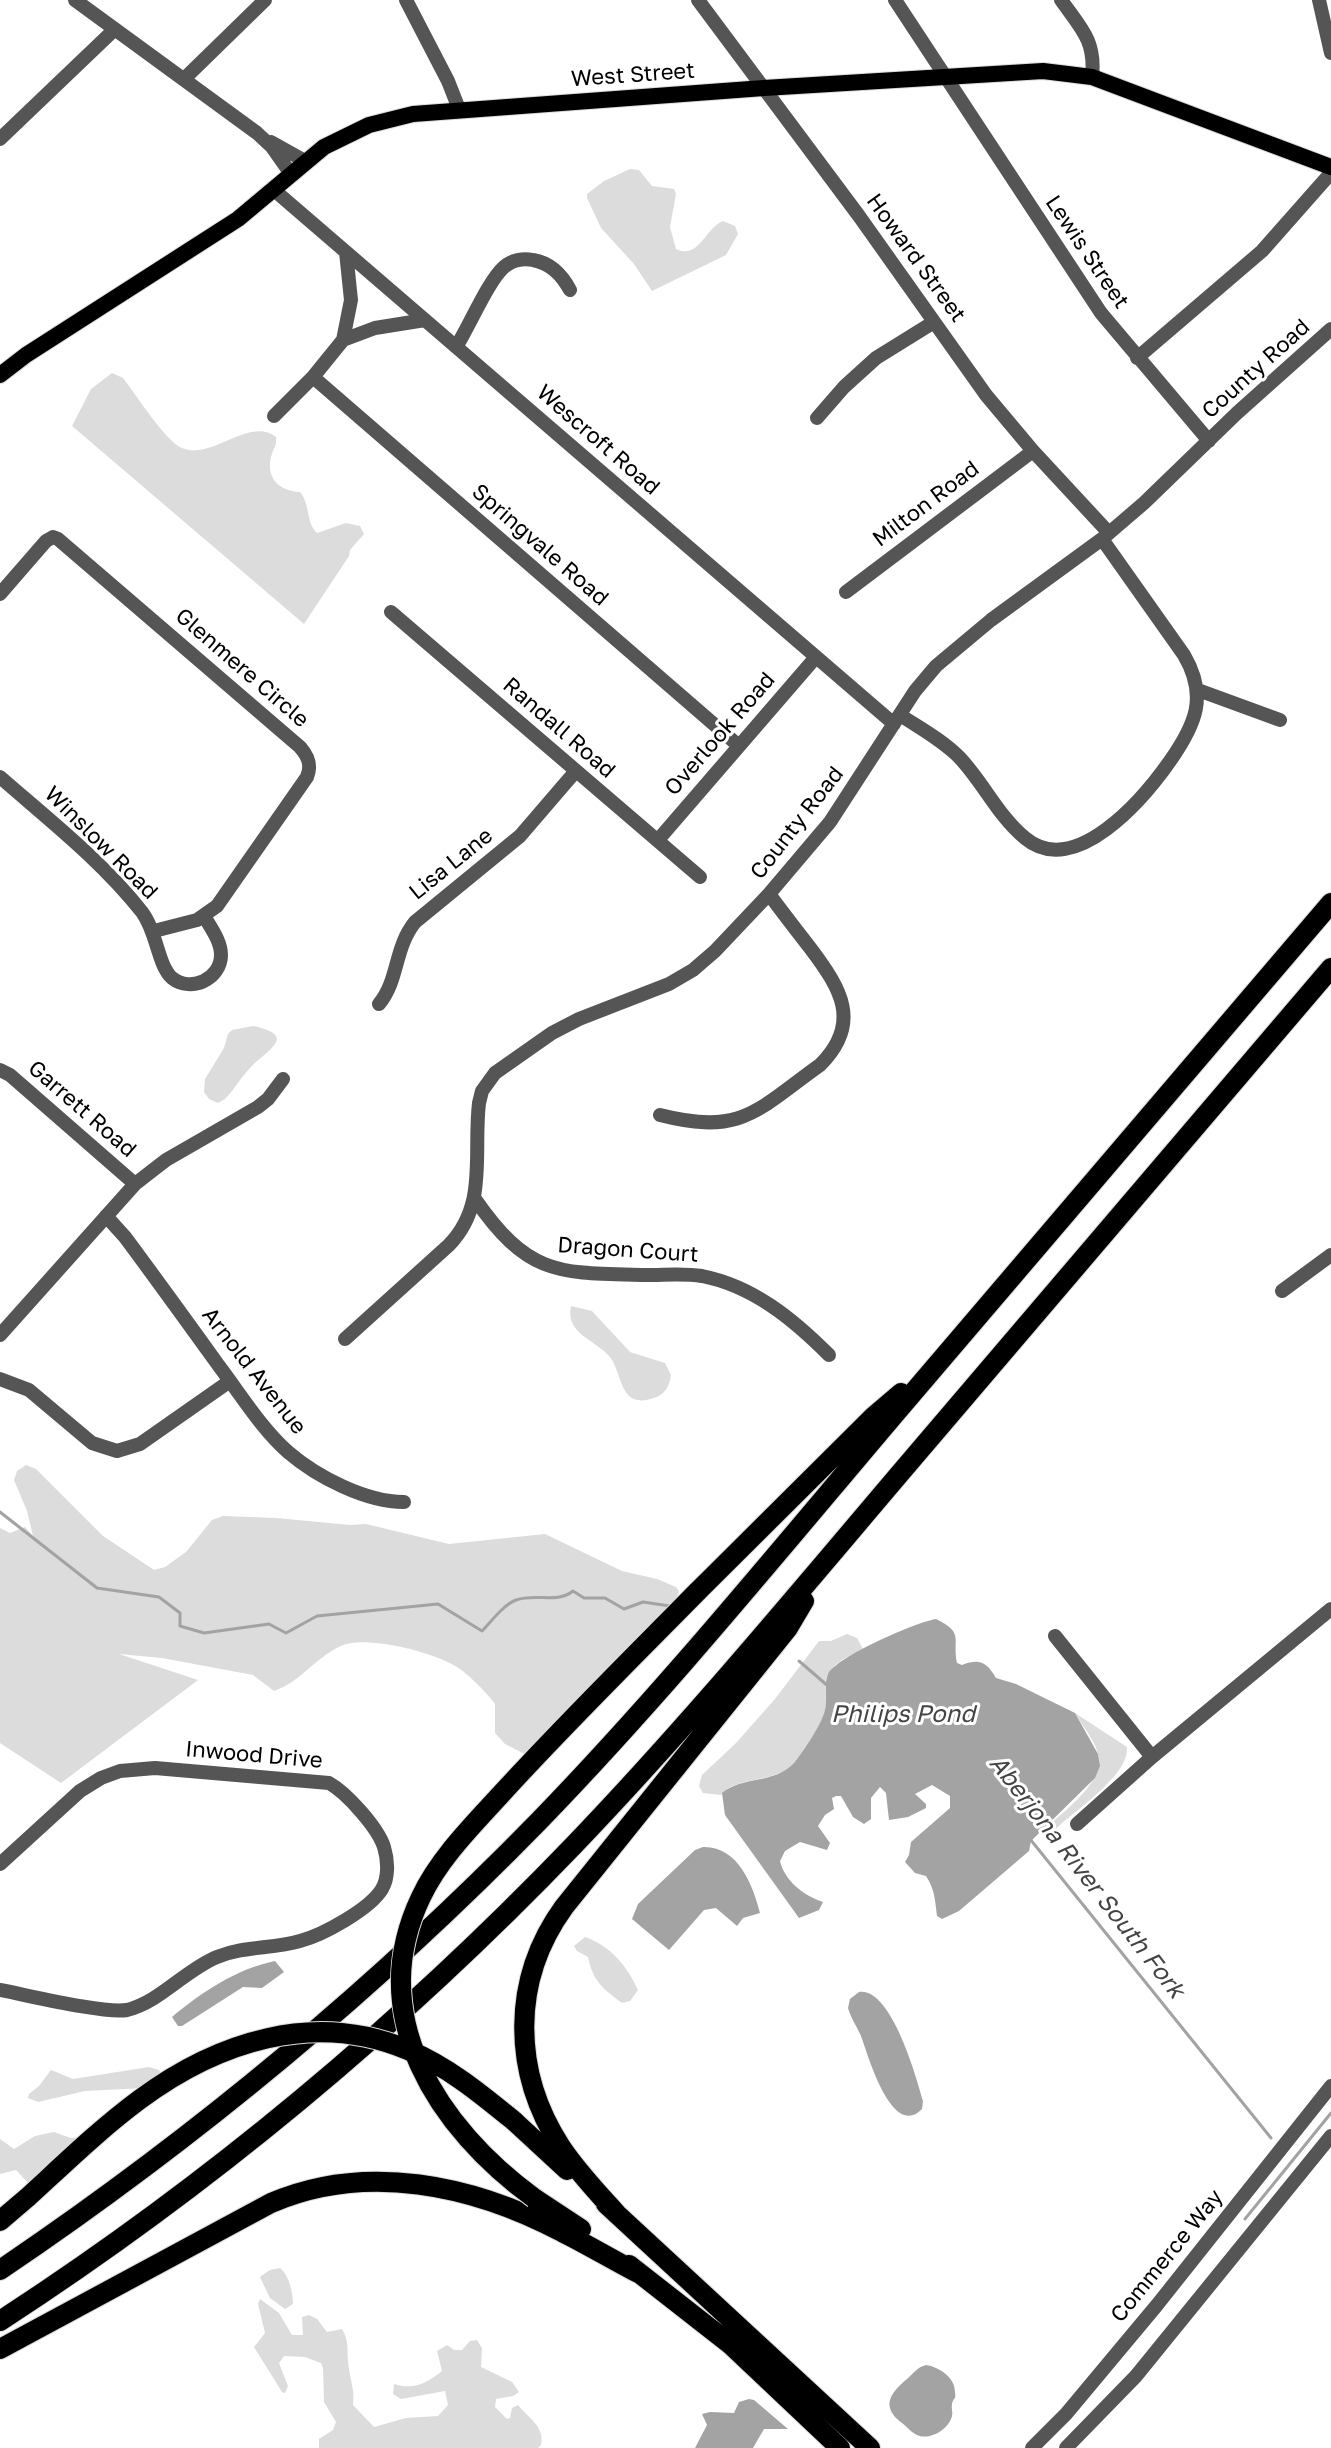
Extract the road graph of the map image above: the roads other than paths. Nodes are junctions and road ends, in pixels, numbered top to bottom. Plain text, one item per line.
1 (75, 0) edge
2 (265, 0) edge
3 (406, 0) edge
4 (698, 0) edge
5 (895, 0) edge
6 (1061, 0) edge
7 (1319, 0) edge
8 (115, 29) junction
9 (1331, 53) edge
10 (945, 76) junction
11 (1092, 77) junction
12 (185, 78) junction
13 (764, 88) junction
14 (459, 109) junction
15 (257, 133) junction
16 (0, 139) edge
17 (305, 161) junction
18 (1331, 170) edge
19 (291, 174) junction
20 (274, 190) junction
21 (346, 252) junction
22 (570, 290) dead end
23 (425, 320) junction
24 (934, 322) junction
25 (1331, 329) edge
26 (343, 340) junction
27 (456, 347) junction
28 (1137, 358) junction
29 (0, 375) edge
30 (313, 377) junction
31 (274, 416) dead end
32 (817, 418) dead end
33 (1209, 441) junction
34 (1033, 451) junction
35 (1105, 536) junction
36 (846, 592) dead end
37 (0, 594) edge
38 (391, 612) dead end
39 (816, 657) junction
40 (1198, 690) junction
41 (897, 719) junction
42 (1280, 720) dead end
43 (739, 746) junction
44 (575, 772) junction
45 (0, 777) edge
46 (658, 840) junction
47 (700, 877) dead end
48 (769, 894) junction
49 (1331, 903) edge
50 (204, 916) junction
51 (154, 931) junction
52 (1331, 968) edge
53 (379, 1004) dead end
54 (0, 1070) edge
55 (283, 1079) dead end
56 (660, 1115) dead end
57 (135, 1184) junction
58 (475, 1199) junction
59 (106, 1216) junction
60 (1331, 1255) edge
61 (1282, 1291) dead end
62 (0, 1335) edge
63 (345, 1339) dead end
64 (947, 1354) junction
65 (829, 1355) dead end
66 (0, 1379) edge
67 (230, 1381) junction
68 (404, 1502) dead end
69 (834, 1551) junction
70 (1331, 1609) edge
71 (1055, 1636) dead end
72 (1152, 1757) junction
73 (1077, 1824) dead end
74 (0, 1864) edge
75 (0, 1990) edge
76 (1331, 2086) edge
77 (1331, 2136) edge
78 (616, 2213) junction
79 (0, 2221) edge
80 (0, 2270) edge
81 (638, 2273) junction
82 (1157, 2305) junction
83 (0, 2321) edge
84 (1180, 2323) junction
85 (0, 2349) edge
86 (840, 2448) edge
87 (870, 2448) edge
88 (1032, 2448) edge
89 (1066, 2448) edge

1 - 8 street
2 - 12 street
3 - 14 street
4 - 13 street, Howard Street
5 - 10 street, Lewis Street
6 - 11 street
7 - 9 street
8 - 12 street
8 - 16 street
10 - 11 main road, West Street
10 - 13 main road, West Street
10 - 28 street, Lewis Street
11 - 18 main road, West Street
12 - 15 street
13 - 14 main road, West Street
13 - 24 street, Howard Street
14 - 17 main road, West Street
15 - 17 street
15 - 19 street
17 - 19 main road, West Street
18 - 28 street
19 - 20 main road, West Street
20 - 21 street, Wescroft Road
20 - 29 main road, West Street
21 - 23 street, Wescroft Road
21 - 26 street
22 - 27 street
23 - 26 street
23 - 27 street, Wescroft Road
24 - 32 street
24 - 34 street, Howard Street
25 - 33 street, County Road
26 - 30 street
27 - 39 street, Wescroft Road
28 - 33 street, Lewis Street
30 - 31 street
30 - 43 street, Springvale Road
33 - 35 street, County Road
34 - 35 street, Howard Street
34 - 36 street, Milton Road
35 - 40 street, Howard Street
35 - 41 street, County Road
37 - 50 street, Glenmere Circle
38 - 44 street, Randall Road
39 - 41 street, Wescroft Road
39 - 43 street, Overlook Road
40 - 41 street, Wescroft Road
40 - 42 street
41 - 48 street, County Road
43 - 46 street, Overlook Road
44 - 46 street, Randall Road
44 - 53 street, Lisa Lane
45 - 51 street, Winslow Road
46 - 47 street, Randall Road
48 - 56 street
48 - 58 street, County Road
49 - 64 highway
50 - 51 street
50 - 51 street, Winslow Road
52 - 69 highway
54 - 57 street, Garrett Road
55 - 57 street
57 - 59 street
58 - 63 street, County Road
58 - 65 street, Dragon Court
59 - 62 street
59 - 67 street, Arnold Avenue
60 - 61 street
64 - 80 highway
64 - 81 highway, bridge
66 - 67 street
67 - 68 street, Arnold Avenue
69 - 78 highway
69 - 83 highway
70 - 72 street
71 - 72 street
72 - 73 street
74 - 75 street, Inwood Drive
76 - 82 street, Commerce Way
77 - 84 street
78 - 79 highway, bridge
78 - 87 highway
81 - 85 highway
81 - 86 highway
82 - 84 street
82 - 88 street, Commerce Way
84 - 89 street

